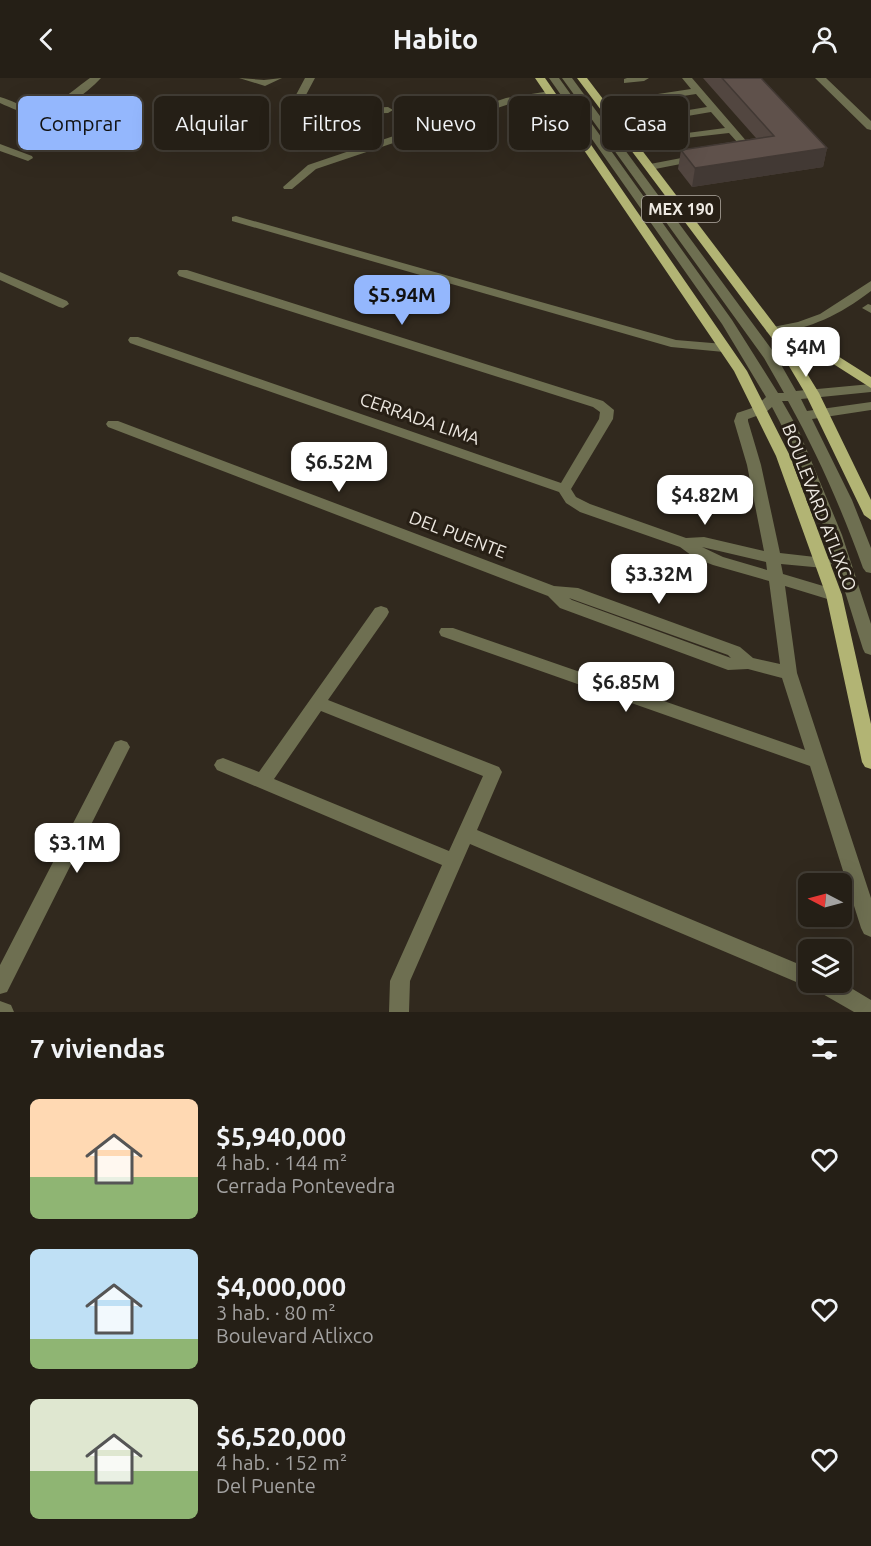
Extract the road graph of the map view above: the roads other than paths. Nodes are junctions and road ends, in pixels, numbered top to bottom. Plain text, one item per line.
1 (96, 78) edge
2 (244, 78) edge
3 (277, 78) edge
4 (310, 78) edge
5 (540, 78) edge
6 (554, 78) edge
7 (567, 78) edge
8 (582, 78) edge
9 (644, 78) edge
10 (687, 78) edge
11 (820, 78) edge
12 (627, 81) dead end
13 (699, 90) junction
14 (550, 94) junction
15 (662, 96) edge
16 (0, 100) edge
17 (714, 109) junction
18 (388, 110) dead end
19 (688, 113) edge
20 (871, 127) edge
21 (732, 130) junction
22 (688, 136) edge
23 (0, 147) edge
24 (726, 152) edge
25 (704, 156) edge
26 (28, 158) dead end
27 (650, 167) junction
28 (288, 188) dead end
29 (236, 219) dead end
30 (183, 273) dead end
31 (1, 277) edge
32 (871, 285) edge
33 (63, 304) dead end
34 (776, 335) junction
35 (134, 340) dead end
36 (724, 348) junction
37 (871, 386) edge
38 (812, 393) junction
39 (793, 395) junction
40 (773, 398) junction
41 (871, 406) edge
42 (760, 410) junction
43 (822, 412) junction
44 (804, 416) junction
45 (785, 418) junction
46 (113, 424) dead end
47 (564, 489) junction
48 (871, 514) edge
49 (685, 543) junction
50 (773, 558) junction
51 (824, 563) junction
52 (871, 568) edge
53 (777, 578) junction
54 (834, 595) junction
55 (381, 612) dead end
56 (447, 632) dead end
57 (871, 649) edge
58 (789, 673) junction
59 (317, 703) junction
60 (121, 747) dead end
61 (816, 761) junction
62 (871, 762) edge
63 (224, 765) dead end
64 (262, 782) junction
65 (465, 833) junction
66 (453, 861) junction
67 (871, 928) edge
68 (798, 973) edge
69 (0, 985) edge
70 (840, 993) edge
71 (871, 1011) edge
72 (399, 1012) edge

1 - 16 street
2 - 3 street
4 - 18 street
5 - 14 main road, BOULEVARD ATLIXCO / MEX 190
6 - 40 street
7 - 39 street
8 - 27 main road, BOULEVARD ATLIXCO / MEX 190
9 - 12 street
10 - 13 street
11 - 20 street
13 - 15 street
13 - 17 street
14 - 28 street
14 - 36 main road, BOULEVARD ATLIXCO / MEX 190
17 - 19 street
17 - 21 street
21 - 22 street
21 - 24 street
23 - 26 street
25 - 27 street
27 - 34 main road, BOULEVARD ATLIXCO / MEX 190
29 - 36 street
30 - 47 street
31 - 33 street
32 - 34 street
34 - 37 main road
34 - 38 main road, BOULEVARD ATLIXCO / MEX 190
35 - 47 street, CERRADA LIMA
36 - 42 main road, BOULEVARD ATLIXCO / MEX 190
37 - 38 street
38 - 39 street
38 - 43 main road, BOULEVARD ATLIXCO / MEX 190
39 - 40 street
39 - 44 street
40 - 42 street
40 - 45 street
41 - 43 street
42 - 45 street
42 - 50 street
42 - 51 main road, BOULEVARD ATLIXCO / MEX 190
43 - 44 street
43 - 48 main road, BOULEVARD ATLIXCO / MEX 190
44 - 45 street
44 - 52 street
45 - 57 street
46 - 58 street, DEL PUENTE
47 - 49 street, CERRADA LIMA
49 - 50 street, CERRADA LIMA
49 - 53 street, CERRADA LIMA
50 - 51 street, CERRADA LIMA
50 - 53 street
51 - 54 main road, BOULEVARD ATLIXCO / MEX 190
53 - 54 street, CERRADA LIMA
53 - 58 street
54 - 62 main road, BOULEVARD ATLIXCO / MEX 190
55 - 59 street
56 - 61 street
58 - 61 street
59 - 64 street
59 - 65 street
60 - 69 street
61 - 67 street
63 - 64 street
64 - 66 street
65 - 66 street
65 - 68 street
66 - 72 street
70 - 71 street

